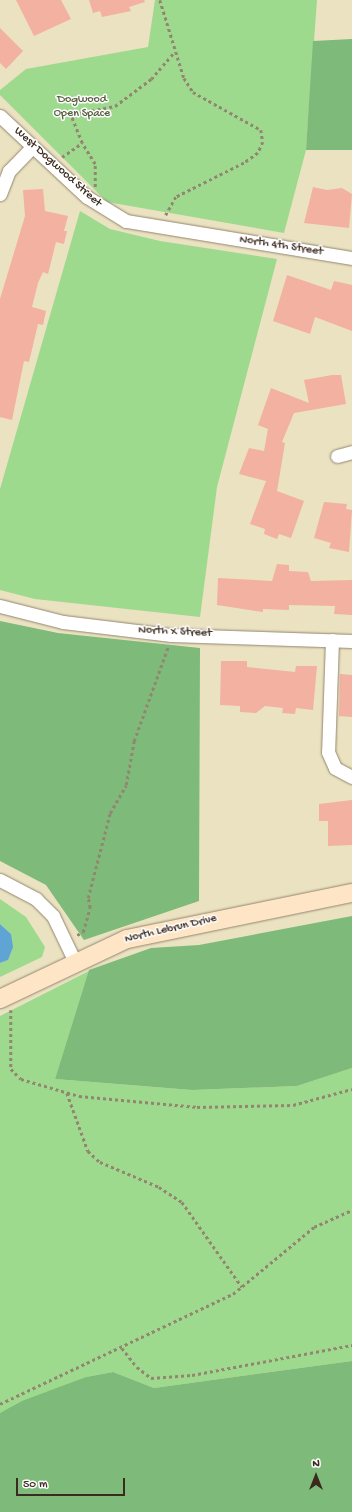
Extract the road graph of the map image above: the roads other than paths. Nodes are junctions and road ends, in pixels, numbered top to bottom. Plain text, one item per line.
1 (0, 116) edge
2 (31, 148) junction
3 (0, 194) edge
4 (210, 236) joint
5 (352, 258) edge
6 (352, 452) edge
7 (337, 456) dead end
8 (0, 606) edge
9 (332, 640) junction
10 (352, 641) edge
11 (352, 777) edge
12 (0, 880) edge
13 (352, 893) edge
14 (75, 962) junction
15 (4, 996) edge

1 - 2 street, West Dogwood Street
2 - 3 street
2 - 4 street, West Dogwood Street
4 - 5 street, North 4th Street
6 - 7 street
8 - 9 street, North X Street
9 - 10 street, North X Street
9 - 11 street
12 - 14 street
13 - 14 street, North Lebrun Drive
14 - 15 street, North Lebrun Drive

